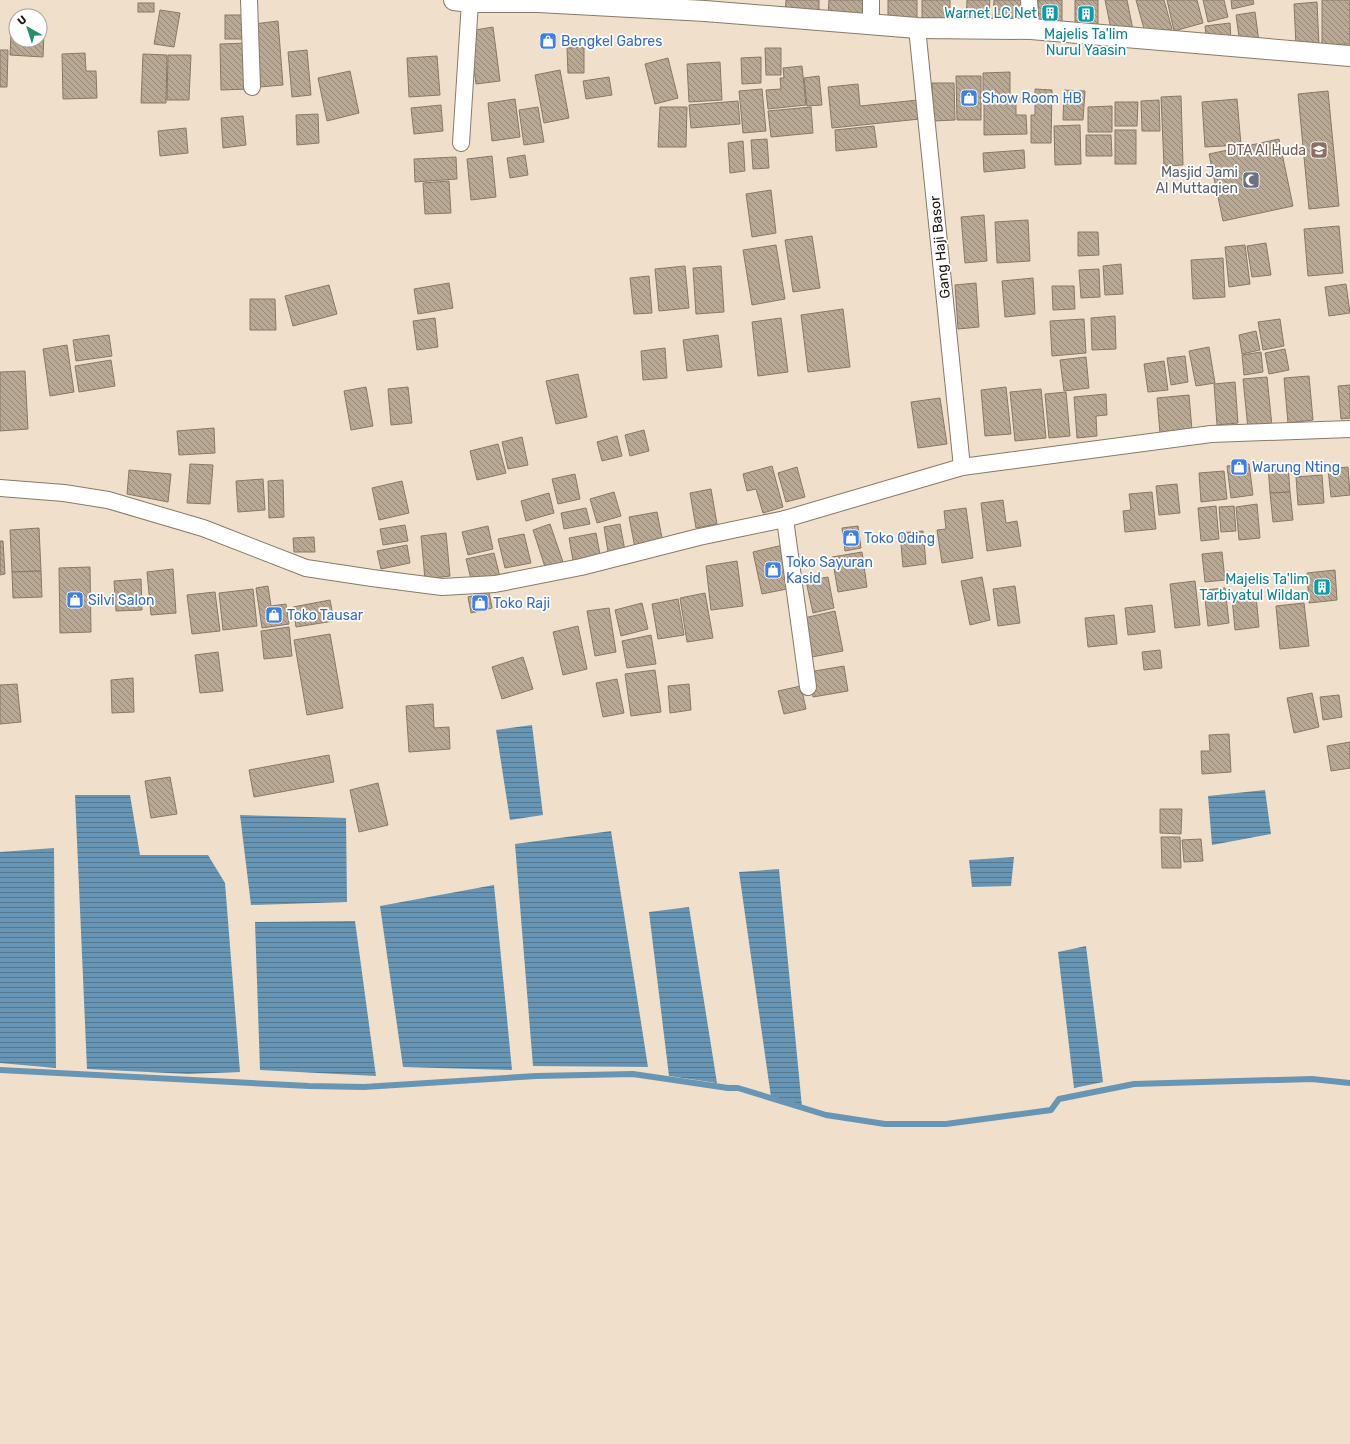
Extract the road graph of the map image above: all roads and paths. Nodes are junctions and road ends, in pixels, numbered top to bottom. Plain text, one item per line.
1 (249, 0) edge
2 (871, 0) edge
3 (1029, 0) edge
4 (462, 1) edge
5 (538, 1) edge
6 (706, 6) edge
7 (871, 24) junction
8 (917, 28) junction
9 (1031, 29) junction
10 (1350, 56) edge
11 (252, 87) dead end
12 (461, 143) dead end
13 (1350, 429) edge
14 (962, 467) junction
15 (0, 488) edge
16 (785, 519) junction
17 (808, 687) dead end

1 - 11 street
2 - 7 street
3 - 9 street
4 - 5 street
4 - 12 street
5 - 6 street
6 - 7 street
7 - 8 street
8 - 9 street
8 - 14 street, Gang Haji Basor
9 - 10 street
13 - 14 street
14 - 16 street
15 - 16 street
16 - 17 street

